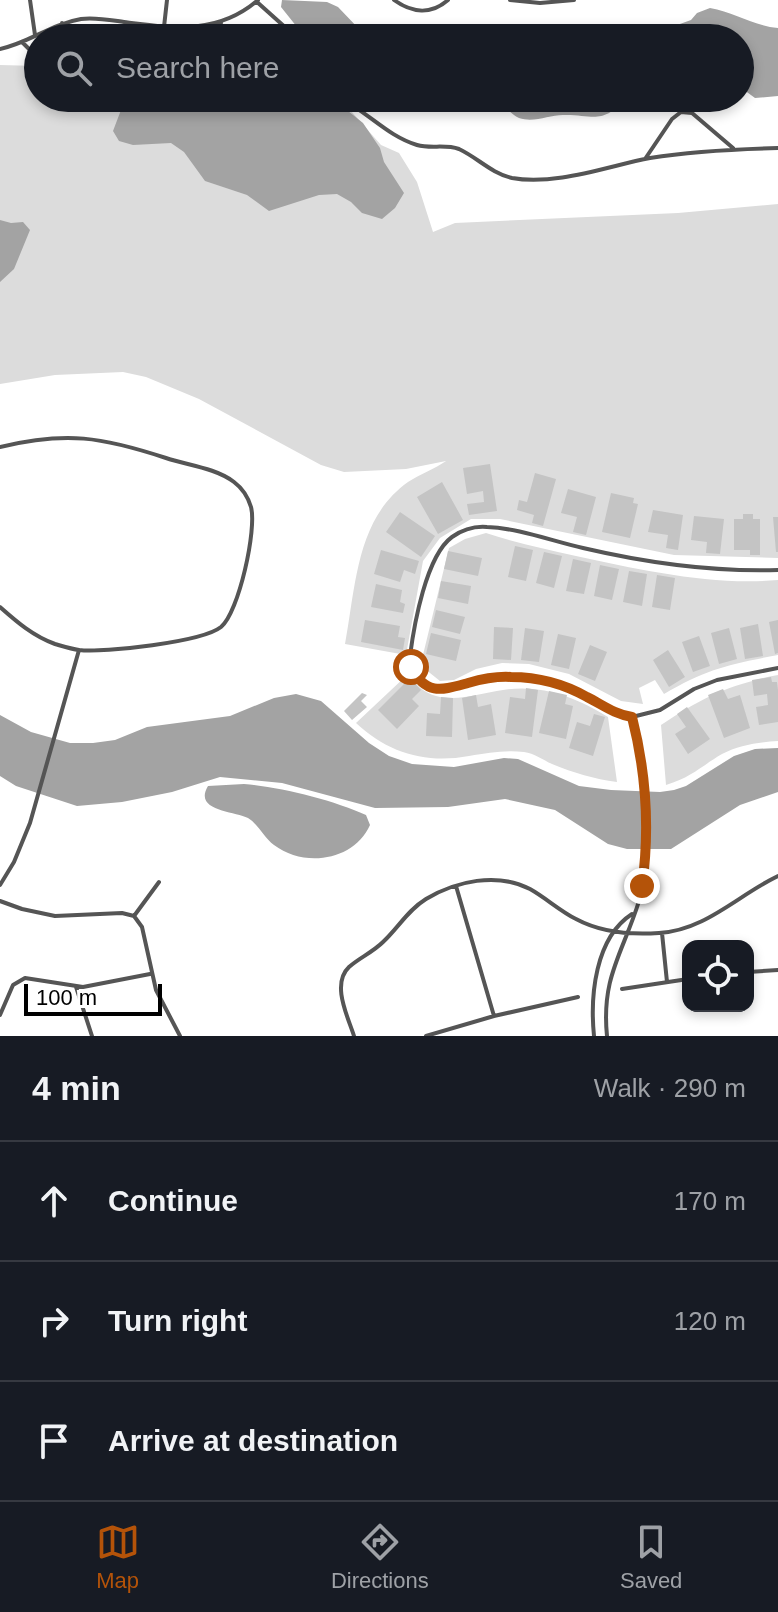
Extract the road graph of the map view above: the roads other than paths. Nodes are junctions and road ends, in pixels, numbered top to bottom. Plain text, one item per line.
1 (30, 0) edge
2 (167, 0) edge
3 (394, 0) edge
4 (448, 0) edge
5 (510, 0) edge
6 (574, 0) edge
7 (258, 1) edge
8 (221, 22) joint
9 (62, 23) edge
10 (33, 24) edge
11 (141, 24) edge
12 (164, 24) edge
13 (214, 24) edge
14 (282, 24) edge
15 (23, 43) edge
16 (0, 49) edge
17 (359, 112) edge
18 (778, 148) edge
19 (734, 149) junction
20 (645, 159) junction
21 (0, 447) edge
22 (778, 570) edge
23 (0, 607) edge
24 (79, 650) junction
25 (778, 668) edge
26 (632, 717) junction
27 (778, 876) edge
28 (159, 882) dead end
29 (0, 885) edge
30 (456, 886) junction
31 (0, 901) edge
32 (634, 913) junction
33 (134, 916) junction
34 (612, 932) junction
35 (662, 933) junction
36 (628, 934) junction
37 (778, 970) edge
38 (754, 972) edge
39 (150, 974) junction
40 (682, 980) edge
41 (667, 982) junction
42 (76, 987) junction
43 (622, 989) dead end
44 (578, 997) dead end
45 (0, 1015) edge
46 (494, 1016) junction
47 (92, 1036) edge
48 (180, 1036) edge
49 (354, 1036) edge
50 (426, 1036) edge
51 (594, 1036) edge
52 (607, 1036) edge

1 - 10 lane
2 - 12 lane
3 - 4 lane
5 - 6 lane
7 - 8 lane
7 - 14 lane
8 - 13 lane
9 - 11 lane
15 - 16 lane
17 - 20 lane
18 - 19 lane
19 - 20 lane
19 - 20 lane
21 - 24 lane
22 - 26 lane
23 - 24 lane
24 - 29 lane
25 - 26 lane
26 - 32 lane
27 - 35 lane
28 - 33 lane
30 - 34 lane
30 - 46 lane
30 - 49 lane
31 - 33 lane
32 - 34 lane
32 - 36 lane
33 - 39 lane
34 - 36 lane
34 - 51 lane
35 - 36 lane
35 - 41 lane
36 - 52 lane
37 - 38 lane
39 - 42 lane
39 - 48 lane
40 - 41 lane
41 - 43 lane
42 - 45 lane
42 - 47 lane
44 - 46 lane
46 - 50 lane

